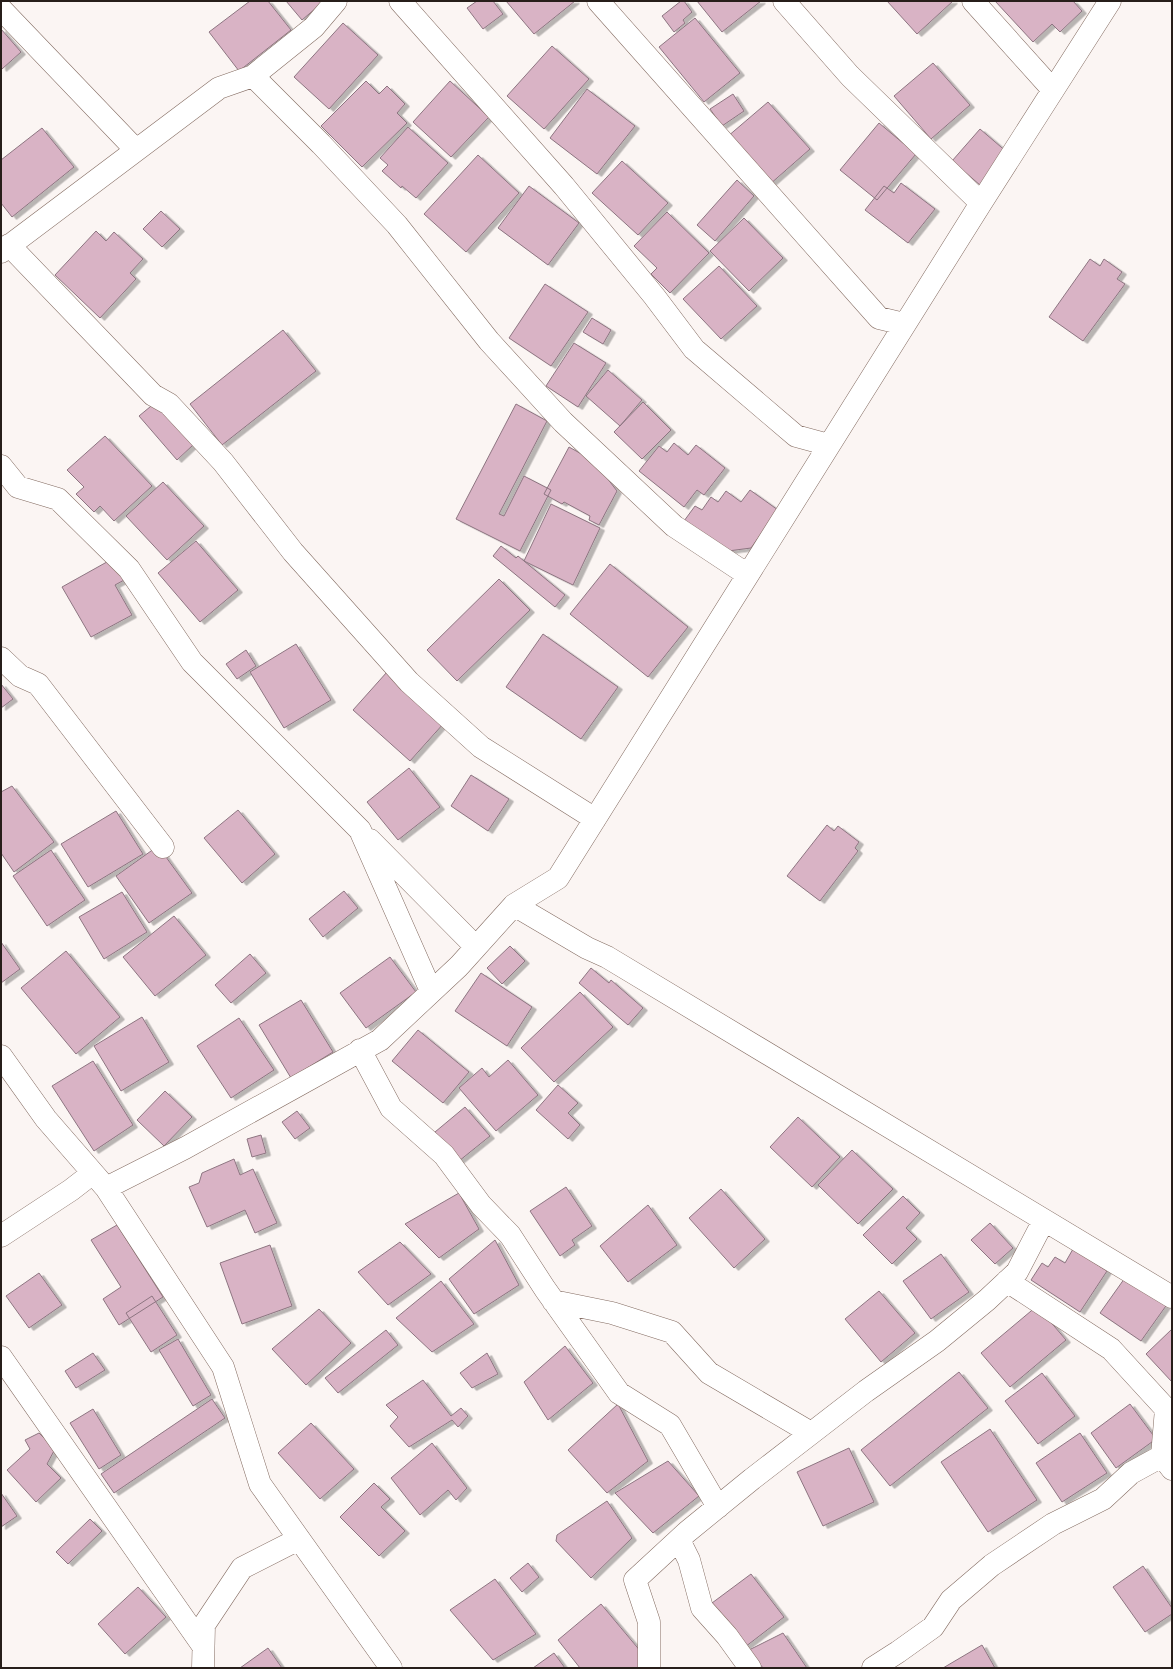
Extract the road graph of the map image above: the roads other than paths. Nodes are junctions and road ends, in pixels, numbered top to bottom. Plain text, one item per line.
1 (336, 1) edge
2 (400, 1) edge
3 (598, 1) edge
4 (784, 1) edge
5 (973, 1) edge
6 (1110, 1) edge
7 (1, 9) edge
8 (253, 76) junction
9 (1053, 90) junction
10 (136, 150) junction
11 (981, 203) junction
12 (5, 249) edge
13 (904, 324) junction
14 (829, 445) junction
15 (1, 466) edge
16 (748, 575) junction
17 (1, 658) edge
18 (595, 819) junction
19 (360, 830) junction
20 (163, 847) dead end
21 (514, 905) junction
22 (476, 947) junction
23 (431, 991) junction
24 (360, 1050) junction
25 (1, 1056) edge
26 (100, 1180) junction
27 (1044, 1220) junction
28 (1, 1236) edge
29 (1007, 1281) junction
30 (1172, 1297) edge
31 (554, 1301) junction
32 (1, 1357) edge
33 (811, 1433) junction
34 (1167, 1462) edge
35 (718, 1507) junction
36 (299, 1539) junction
37 (678, 1540) junction
38 (203, 1646) junction
39 (203, 1668) edge
40 (391, 1668) edge
41 (649, 1668) edge
42 (750, 1668) edge
43 (873, 1668) edge

1 - 8 street
2 - 14 street
3 - 13 street
4 - 11 street
5 - 9 street
6 - 9 street
7 - 10 street
8 - 10 street
8 - 16 street
9 - 11 street
10 - 12 street
11 - 13 street
12 - 18 street
13 - 14 street
14 - 16 street
15 - 19 street
16 - 18 street
17 - 20 street
18 - 21 street
19 - 22 street
19 - 23 street
21 - 22 street
21 - 27 street
22 - 23 street
23 - 24 street
24 - 26 street
24 - 31 street
25 - 26 street
26 - 28 street
26 - 36 street
27 - 29 street
27 - 30 street
29 - 33 street
29 - 34 street
31 - 33 street
31 - 35 street
32 - 38 street
33 - 35 street
34 - 43 street
35 - 37 street
36 - 38 street
36 - 40 street
37 - 41 street
37 - 42 street
38 - 39 street

